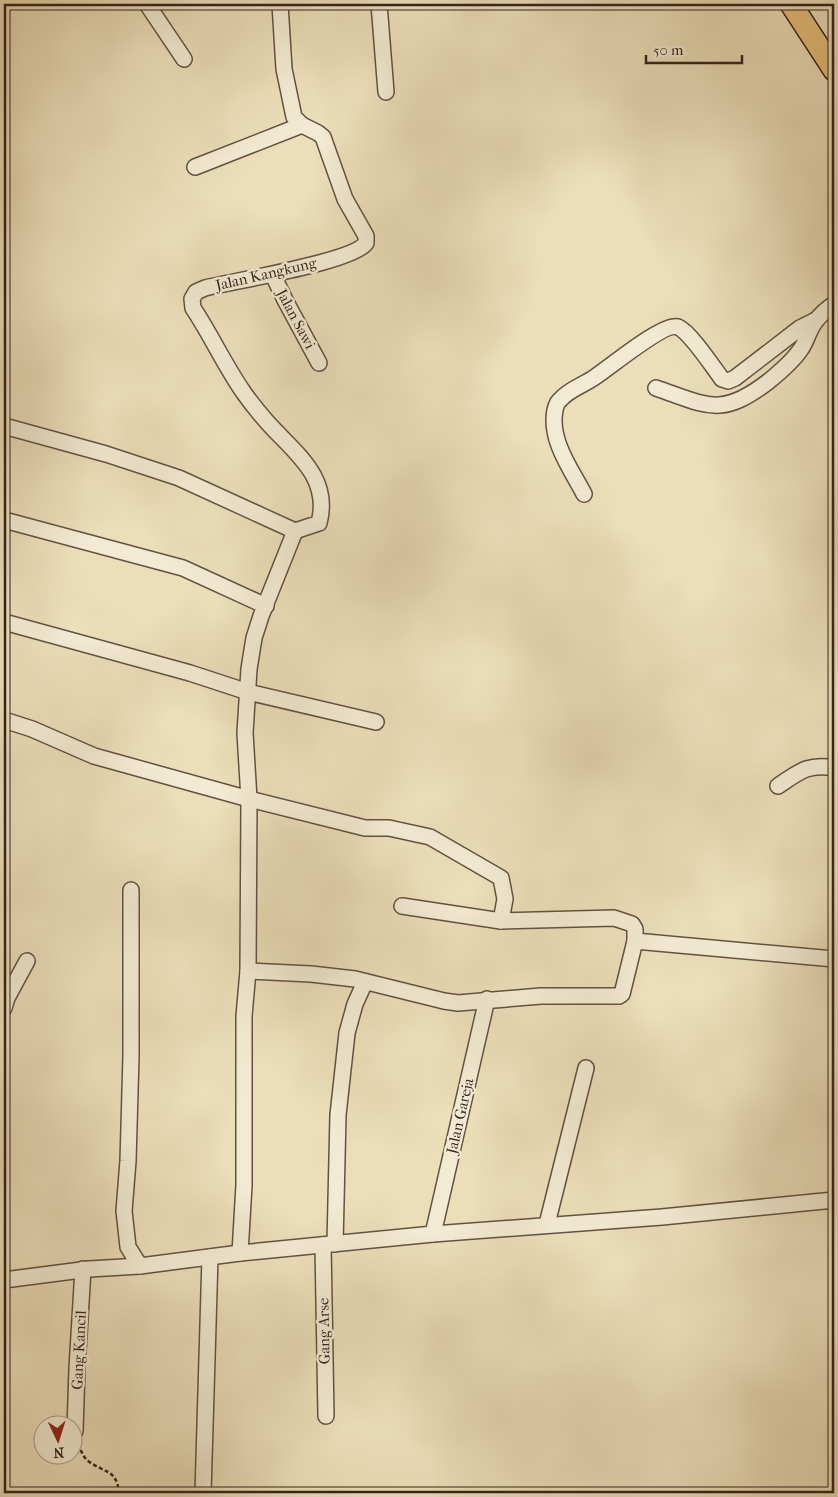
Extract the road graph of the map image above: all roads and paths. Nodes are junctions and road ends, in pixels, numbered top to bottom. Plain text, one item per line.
1 (147, 4) edge
2 (280, 4) edge
3 (379, 4) edge
4 (791, 4) edge
5 (184, 60) dead end
6 (834, 70) edge
7 (386, 92) dead end
8 (302, 125) junction
9 (195, 167) dead end
10 (273, 275) junction
11 (834, 304) edge
12 (816, 320) junction
13 (319, 363) dead end
14 (656, 388) dead end
15 (4, 426) edge
16 (584, 494) dead end
17 (4, 520) edge
18 (295, 531) junction
19 (266, 606) junction
20 (4, 622) edge
21 (248, 692) junction
22 (4, 720) edge
23 (376, 722) dead end
24 (834, 768) edge
25 (778, 786) dead end
26 (249, 799) junction
27 (131, 890) dead end
28 (402, 906) dead end
29 (500, 921) junction
30 (635, 941) junction
31 (834, 959) edge
32 (27, 962) dead end
33 (248, 971) junction
34 (365, 982) junction
35 (486, 999) junction
36 (4, 1008) edge
37 (586, 1068) dead end
38 (834, 1200) edge
39 (547, 1224) junction
40 (433, 1234) junction
41 (329, 1244) junction
42 (240, 1253) junction
43 (210, 1258) junction
44 (140, 1266) junction
45 (83, 1269) junction
46 (4, 1280) edge
47 (76, 1414) edge
48 (326, 1416) dead end
49 (82, 1451) edge
50 (119, 1493) edge
51 (203, 1493) edge

1 - 5 street
2 - 8 street
3 - 7 street
4 - 6 highway
8 - 9 street
8 - 10 street, Jalan Kangkung
10 - 13 street, Jalan Sawi
10 - 18 street, Jalan Kangkung
11 - 12 street
12 - 14 street
12 - 16 street
15 - 18 street
17 - 19 street
18 - 19 street
19 - 21 street
20 - 21 street
21 - 23 street
21 - 26 street
22 - 26 street
24 - 25 street
26 - 29 street
26 - 33 street
27 - 44 street
28 - 29 street
29 - 30 street
30 - 31 street
30 - 35 street
32 - 36 street
33 - 34 street
33 - 42 street
34 - 35 street
34 - 41 street, Gang Arse
35 - 40 street, Jalan Gareja
37 - 39 street
38 - 39 street
39 - 40 street
40 - 41 street
41 - 42 street
41 - 48 street, Gang Arse
42 - 43 street
43 - 44 street
43 - 51 street
44 - 45 street
45 - 46 street
45 - 47 street, Gang Kancil
49 - 50 path

